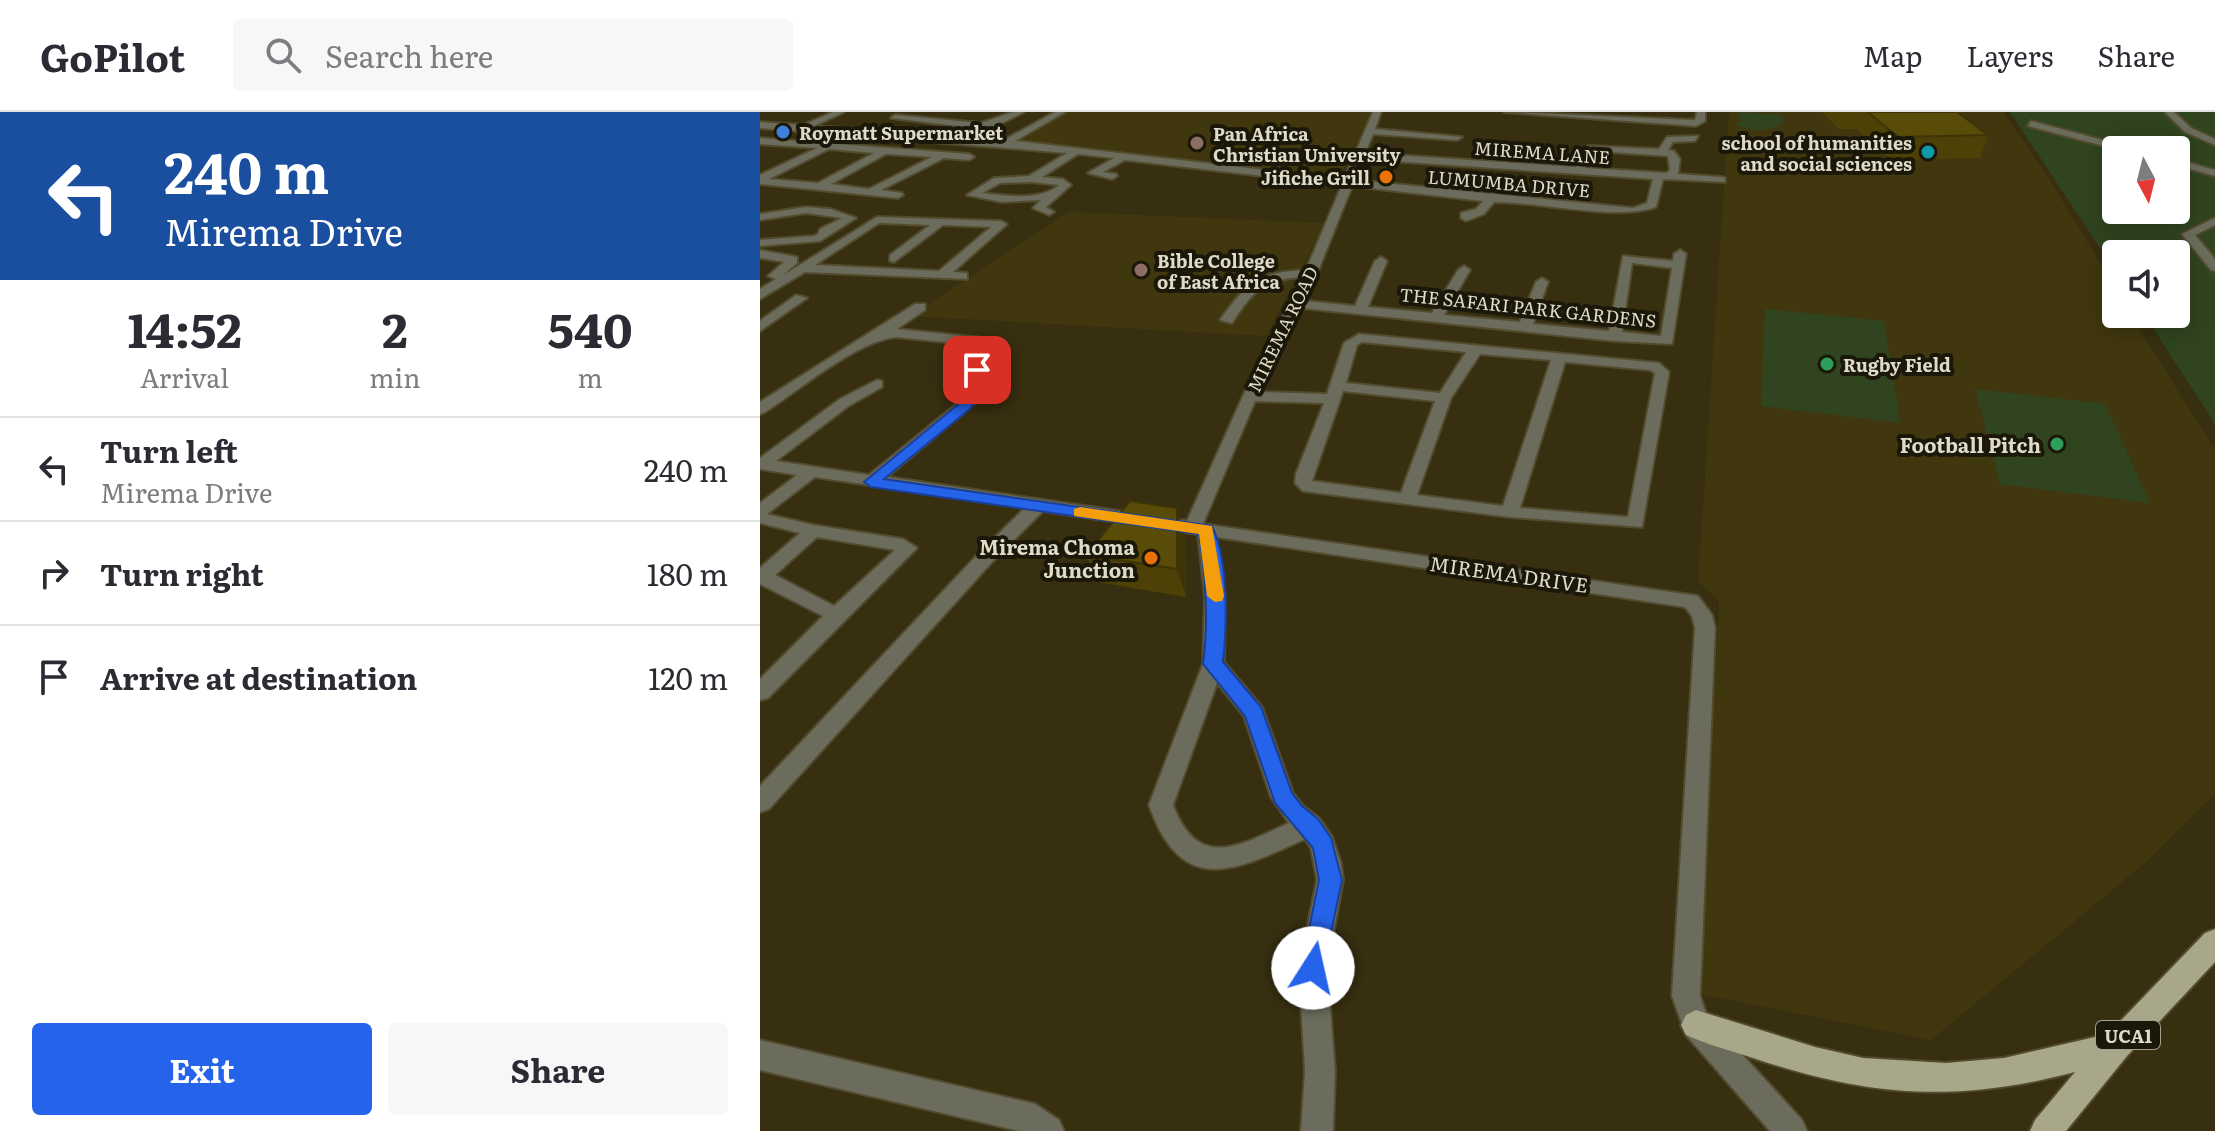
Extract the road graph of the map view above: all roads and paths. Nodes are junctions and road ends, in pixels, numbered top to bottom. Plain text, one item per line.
1 (906, 112) edge
2 (1020, 112) edge
3 (1061, 112) edge
4 (1377, 112) edge
5 (1508, 112) edge
6 (1518, 112) edge
7 (1701, 112) edge
8 (2169, 112) edge
9 (812, 113) edge
10 (837, 113) edge
11 (1574, 114) edge
12 (1635, 116) edge
13 (2031, 124) dead end
14 (760, 125) edge
15 (989, 125) junction
16 (803, 128) junction
17 (1369, 131) junction
18 (1457, 137) dead end
19 (1695, 138) dead end
20 (959, 140) junction
21 (763, 142) edge
22 (2215, 142) edge
23 (1006, 143) junction
24 (2102, 143) edge
25 (828, 146) junction
26 (885, 150) junction
27 (1076, 151) junction
28 (1662, 152) junction
29 (945, 155) junction
30 (981, 155) dead end
31 (1360, 156) junction
32 (969, 157) dead end
33 (1123, 157) junction
34 (760, 166) edge
35 (2190, 166) edge
36 (784, 167) junction
37 (1579, 171) junction
38 (2215, 173) edge
39 (1112, 176) dead end
40 (1664, 176) junction
41 (1031, 179) junction
42 (760, 180) edge
43 (1721, 180) dead end
44 (1347, 182) junction
45 (820, 186) junction
46 (872, 191) junction
47 (898, 195) dead end
48 (1055, 196) junction
49 (1491, 199) junction
50 (1049, 212) dead end
51 (760, 217) edge
52 (1466, 218) dead end
53 (2215, 221) edge
54 (941, 222) junction
55 (760, 243) edge
56 (760, 254) edge
57 (894, 258) dead end
58 (1381, 261) dead end
59 (2215, 267) edge
60 (803, 268) junction
61 (1464, 270) dead end
62 (1310, 273) junction
63 (941, 276) junction
64 (963, 276) dead end
65 (1542, 282) dead end
66 (760, 284) edge
67 (760, 295) edge
68 (801, 298) dead end
69 (1298, 304) junction
70 (920, 307) dead end
71 (1360, 310) junction
72 (1435, 319) junction
73 (1227, 320) dead end
74 (760, 327) edge
75 (1525, 327) junction
76 (880, 335) junction
77 (1615, 337) junction
78 (1475, 350) junction
79 (1559, 357) junction
80 (877, 384) dead end
81 (1335, 392) junction
82 (1250, 396) junction
83 (1444, 398) junction
84 (760, 409) edge
85 (761, 464) edge
86 (810, 473) junction
87 (871, 482) junction
88 (1407, 499) junction
89 (1038, 506) junction
90 (760, 511) edge
91 (1510, 512) junction
92 (760, 518) edge
93 (1200, 529) junction
94 (813, 531) junction
95 (761, 577) edge
96 (836, 615) junction
97 (1213, 664) junction
98 (760, 692) edge
99 (760, 802) edge
100 (1310, 825) junction
101 (2215, 942) edge
102 (1696, 1025) junction
103 (2117, 1046) junction
104 (762, 1058) edge
105 (1048, 1131) edge
106 (1317, 1131) edge
107 (1791, 1131) edge
108 (2046, 1131) edge

1 - 15 street
2 - 15 street
3 - 23 street
4 - 17 street, MIREMA ROAD
5 - 6 street
6 - 11 street
7 - 12 street
8 - 22 street
9 - 10 street
10 - 16 street
11 - 12 street
13 - 24 street
14 - 16 street, LUMUMBA DRIVE
15 - 20 street
16 - 20 street, LUMUMBA DRIVE
16 - 21 street
17 - 18 street
17 - 31 street, MIREMA ROAD
19 - 28 street
20 - 23 street, LUMUMBA DRIVE
21 - 25 street
23 - 27 street, LUMUMBA DRIVE
23 - 30 street
25 - 26 street
25 - 36 street
26 - 29 street
26 - 45 street
27 - 33 street, LUMUMBA DRIVE
27 - 41 street
28 - 37 street
28 - 40 street
29 - 32 street
29 - 46 street
31 - 37 street, MIREMA LANE
31 - 44 street, MIREMA ROAD
33 - 39 street
33 - 44 street, LUMUMBA DRIVE
34 - 36 street
35 - 38 street
36 - 42 street
37 - 40 street, MIREMA LANE
40 - 43 street, MIREMA LANE
40 - 49 street, LUMUMBA DRIVE
41 - 48 street
41 - 48 street
42 - 45 street
44 - 49 street, LUMUMBA DRIVE
44 - 62 street, MIREMA ROAD
45 - 46 street
46 - 47 street
48 - 50 street
49 - 52 street
51 - 55 street
53 - 59 street
54 - 57 street
54 - 60 street
54 - 63 street
56 - 66 street
58 - 71 street
60 - 63 street
60 - 67 street
61 - 72 street
62 - 69 street, MIREMA ROAD
62 - 73 street
63 - 64 street
65 - 75 street
68 - 74 street
69 - 71 street, THE SAFARI PARK GARDENS
69 - 82 street, MIREMA ROAD
70 - 76 street
71 - 72 street, THE SAFARI PARK GARDENS
72 - 75 street, THE SAFARI PARK GARDENS
75 - 77 street, THE SAFARI PARK GARDENS
76 - 84 street
76 - 87 street
77 - 77 street, THE SAFARI PARK GARDENS
78 - 79 street
78 - 81 street
78 - 83 street
79 - 91 street
79 - 91 street
80 - 85 street
81 - 82 street
81 - 83 street
81 - 88 street
82 - 93 street, MIREMA ROAD
83 - 88 street
85 - 86 street, MIREMA DRIVE
86 - 87 street, MIREMA DRIVE
86 - 90 street
87 - 89 street, MIREMA DRIVE
88 - 91 street
89 - 93 street, MIREMA DRIVE
89 - 99 street
92 - 94 street
93 - 97 street
93 - 102 street, MIREMA DRIVE
94 - 95 street
94 - 96 street
95 - 96 street
96 - 98 street
97 - 100 street
97 - 100 street
100 - 106 street
101 - 103 main road, UCA1
102 - 103 main road
102 - 107 street, MIREMA DRIVE
103 - 108 main road, UCA1
104 - 105 street

